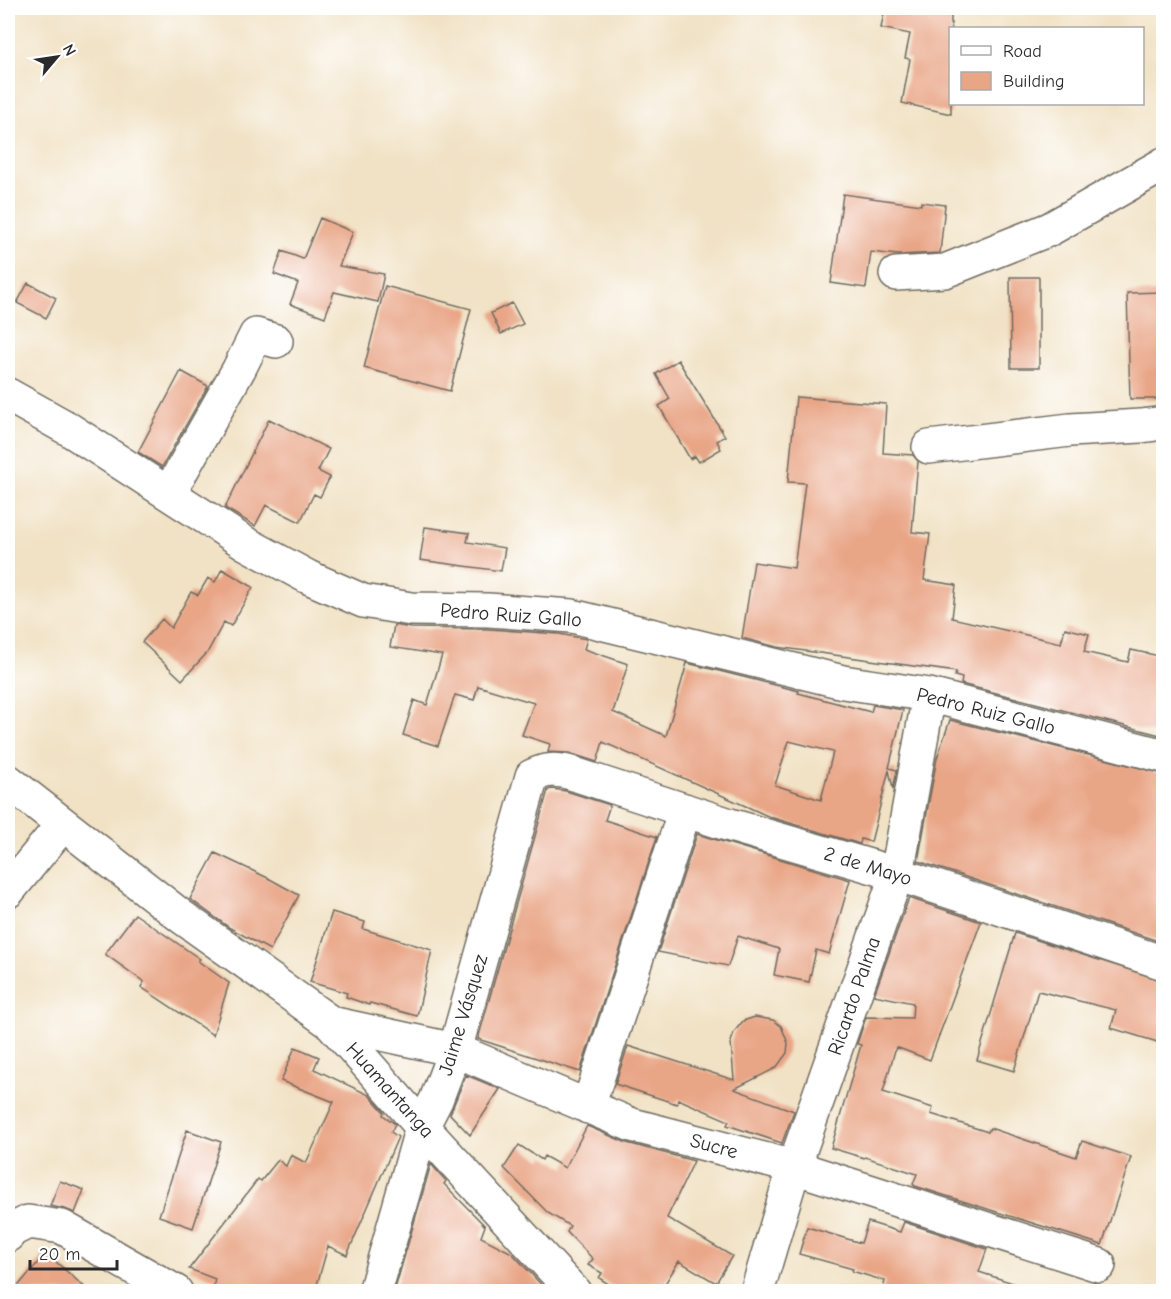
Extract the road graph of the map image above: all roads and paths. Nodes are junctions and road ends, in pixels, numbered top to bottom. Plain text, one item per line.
1 (1164, 164) edge
2 (896, 274) dead end
3 (276, 341) dead end
4 (8, 395) edge
5 (1164, 423) edge
6 (929, 447) dead end
7 (169, 493) junction
8 (929, 695) junction
9 (1164, 756) edge
10 (571, 773) joint
11 (8, 781) edge
12 (685, 810) junction
13 (63, 824) junction
14 (897, 874) junction
15 (8, 891) edge
16 (1164, 963) edge
17 (331, 1023) junction
18 (455, 1050) junction
19 (588, 1107) junction
20 (422, 1127) junction
21 (794, 1167) junction
22 (8, 1235) edge
23 (1099, 1265) dead end
24 (176, 1292) edge
25 (375, 1292) edge
26 (574, 1292) edge
27 (757, 1292) edge

1 - 2 street
3 - 7 street
4 - 7 street, Pedro Ruiz Gallo
5 - 6 street
7 - 8 street, Pedro Ruiz Gallo
8 - 9 street, Pedro Ruiz Gallo
8 - 14 street, Ricardo Palma
10 - 12 street, 2 de Mayo
10 - 18 street, Jaime Vásquez
11 - 13 street, Huamantanga
12 - 14 street, 2 de Mayo
12 - 19 street
13 - 15 street
13 - 17 street, Huamantanga
14 - 16 street, 2 de Mayo
14 - 21 street, Ricardo Palma
17 - 18 street, Sucre
17 - 20 street, Huamantanga
18 - 19 street, Sucre
18 - 20 street, Jaime Vásquez
19 - 21 street, Sucre
20 - 25 street, Jaime Vásquez
20 - 26 street, Huamantanga
21 - 23 street, Sucre
21 - 27 street, Ricardo Palma
22 - 24 street

